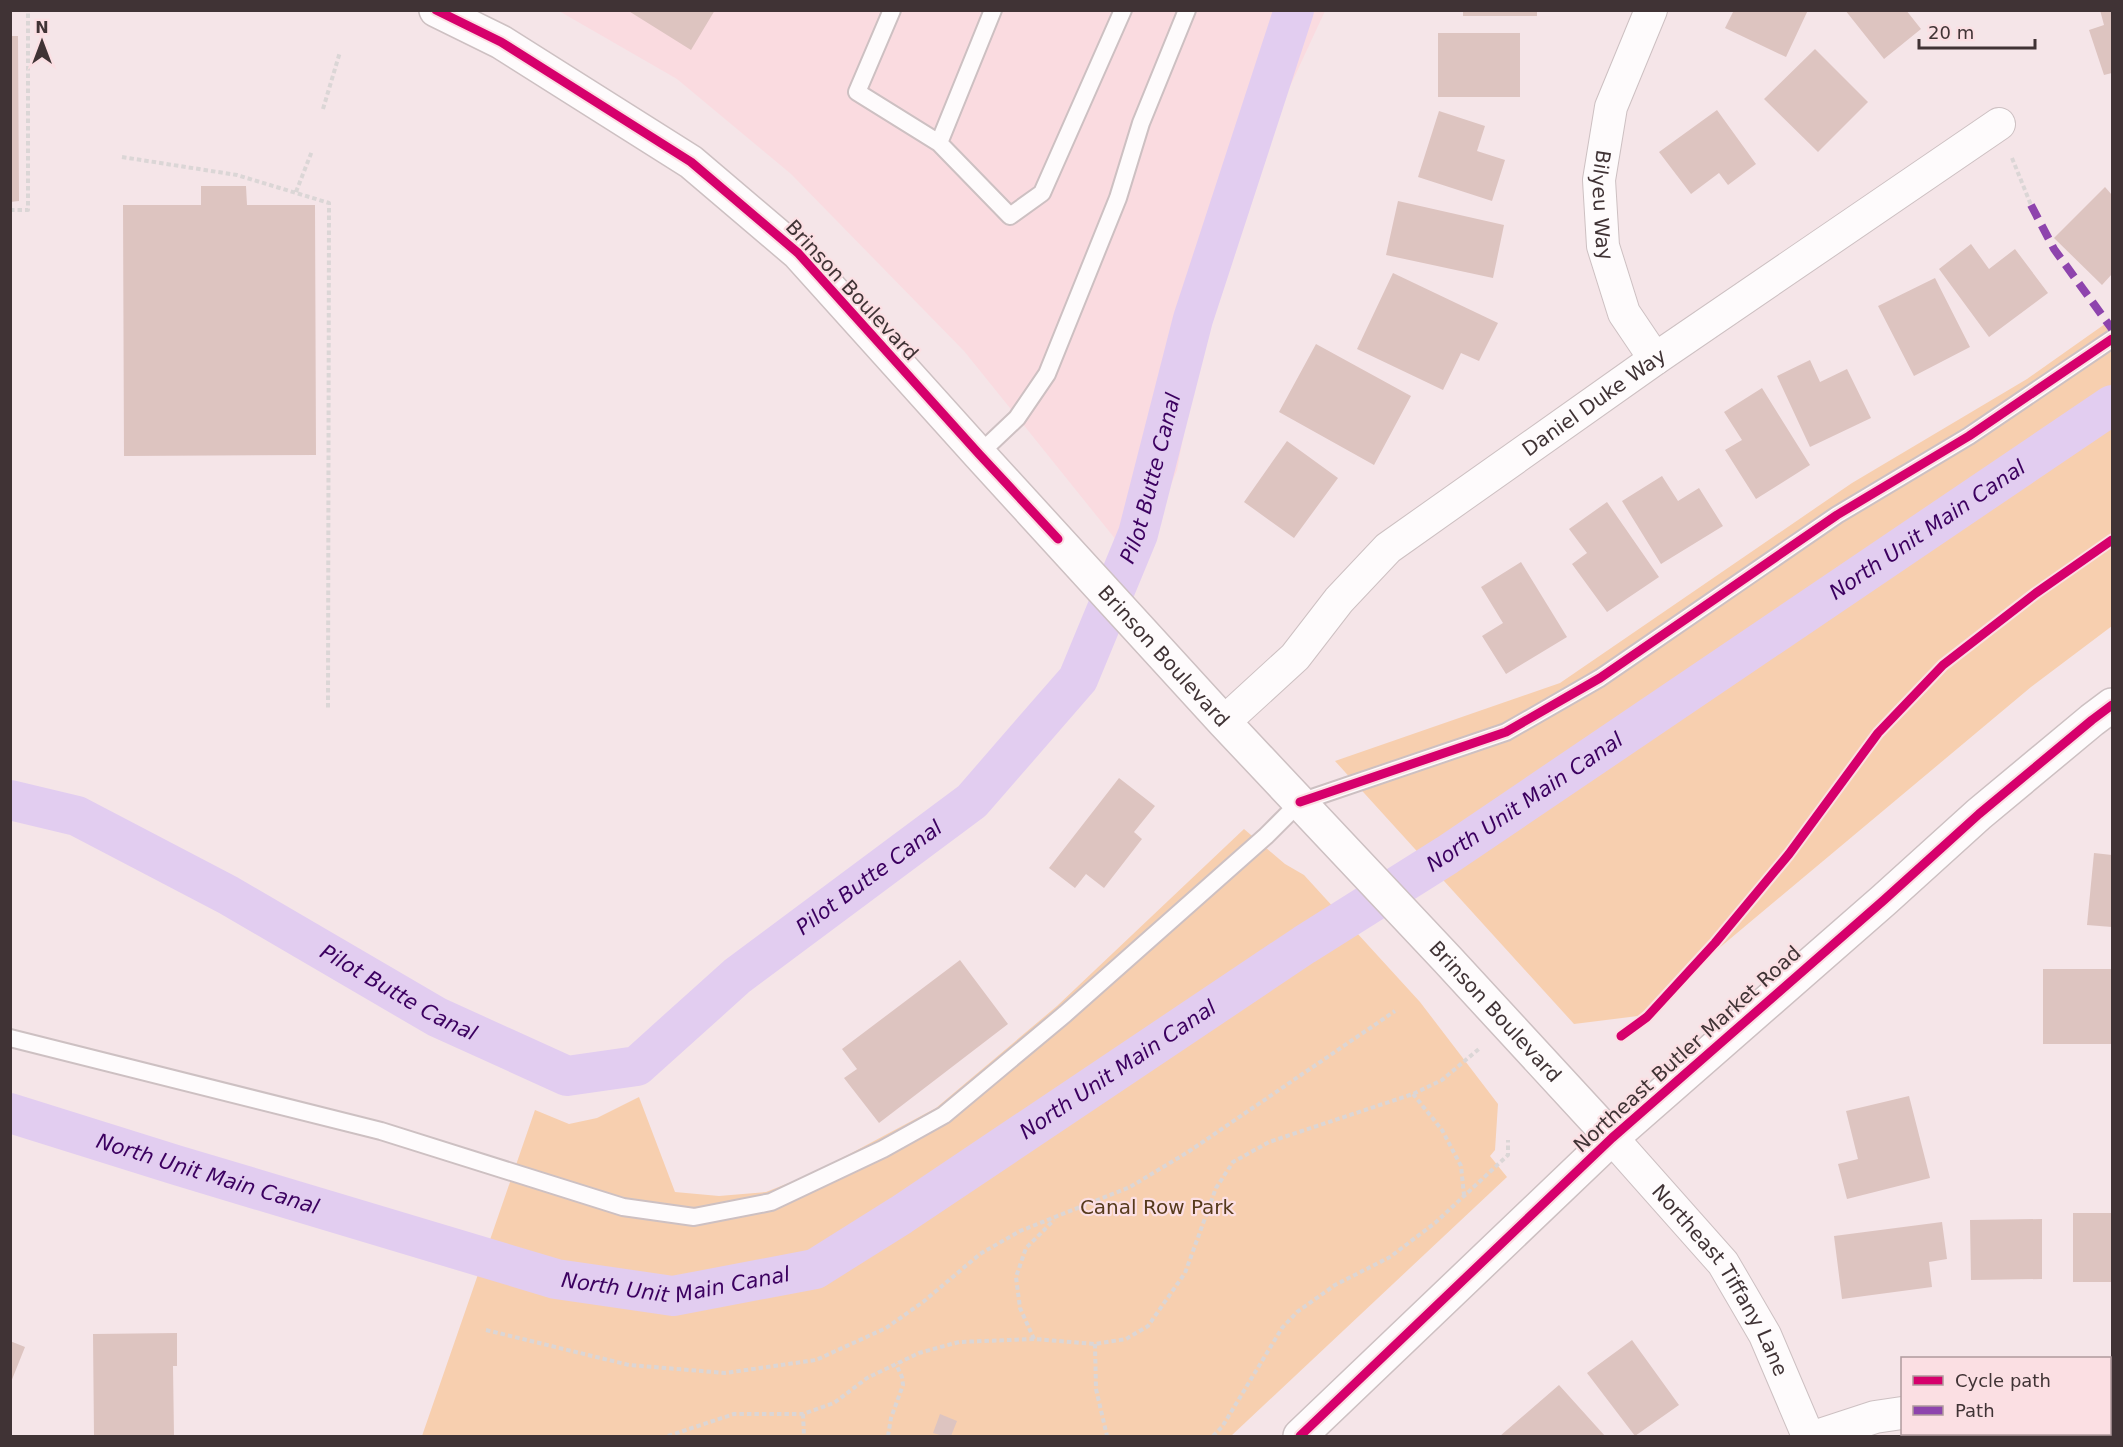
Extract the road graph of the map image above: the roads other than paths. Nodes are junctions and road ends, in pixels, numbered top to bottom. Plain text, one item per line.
1 (436, 10) edge
2 (892, 10) edge
3 (993, 10) edge
4 (1123, 10) edge
5 (1187, 10) edge
6 (1651, 10) edge
7 (1999, 124) road end
8 (939, 143) junction
9 (2112, 339) edge
10 (1655, 359) junction
11 (979, 454) junction
12 (2112, 705) edge
13 (1224, 722) junction
14 (1300, 802) junction
15 (10, 1038) edge
16 (1612, 1138) junction
17 (1901, 1413) edge
18 (1300, 1437) edge
19 (1808, 1437) edge
20 (1817, 1437) edge

1 - 11 street, Brinson Boulevard
2 - 8 lane
3 - 8 lane
4 - 8 lane
5 - 11 lane
6 - 10 street, Bilyeu Way
7 - 10 street, Daniel Duke Way
9 - 14 lane
10 - 13 street, Daniel Duke Way
11 - 13 street, Brinson Boulevard
12 - 16 street, Northeast Butler Market Road
13 - 14 street, Brinson Boulevard
14 - 15 lane
14 - 16 street, Brinson Boulevard
16 - 18 street, Northeast Butler Market Road
16 - 19 street, Northeast Tiffany Lane
17 - 20 street

